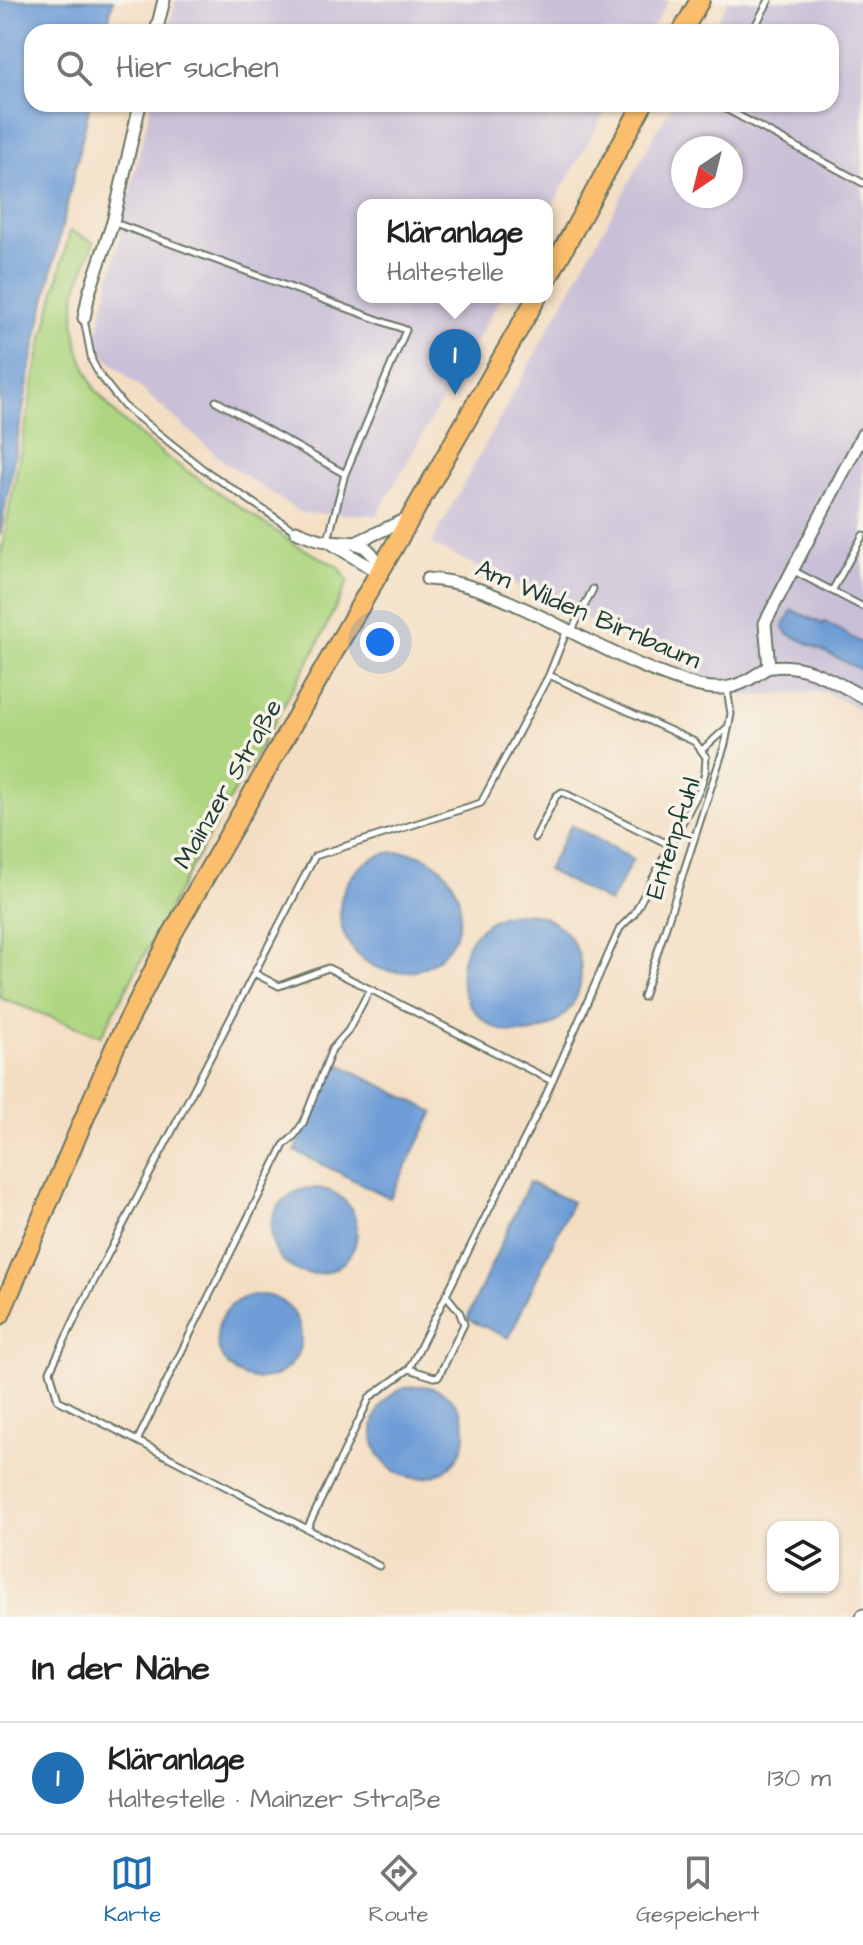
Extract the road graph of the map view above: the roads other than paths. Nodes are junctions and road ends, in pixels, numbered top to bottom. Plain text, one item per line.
1 (164, 0) edge
2 (700, 0) edge
3 (769, 0) edge
4 (158, 24) edge
5 (686, 24) edge
6 (756, 24) edge
7 (138, 112) edge
8 (639, 112) edge
9 (732, 112) edge
10 (863, 183) edge
11 (113, 222) junction
12 (553, 268) edge
13 (534, 303) edge
14 (84, 318) joint
15 (216, 401) dead end
16 (863, 434) edge
17 (345, 474) junction
18 (413, 516) junction
19 (296, 531) joint
20 (863, 535) edge
21 (328, 541) junction
22 (355, 543) junction
23 (381, 571) junction
24 (793, 571) junction
25 (427, 579) dead end
26 (593, 589) dead end
27 (832, 591) junction
28 (863, 607) edge
29 (570, 630) junction
30 (769, 667) junction
31 (549, 675) junction
32 (727, 689) junction
33 (863, 697) edge
34 (729, 726) junction
35 (703, 749) junction
36 (535, 838) dead end
37 (670, 845) junction
38 (254, 973) junction
39 (370, 989) junction
40 (643, 997) dead end
41 (552, 1081) junction
42 (446, 1295) junction
43 (0, 1315) edge
44 (409, 1369) junction
45 (137, 1441) junction
46 (307, 1529) junction
47 (379, 1566) dead end

1 - 4 street
2 - 5 main road
3 - 6 lane
7 - 11 street
8 - 12 main road
9 - 10 lane
11 - 14 street
11 - 17 lane
13 - 18 main road, Mainzer Straße
14 - 19 lane
15 - 17 lane
16 - 24 street
17 - 21 lane
18 - 22 street
18 - 23 main road, Mainzer Straße
19 - 21 street
20 - 27 lane
21 - 22 street
21 - 23 street
22 - 23 street
23 - 43 main road, Mainzer Straße
24 - 27 lane
24 - 30 street
25 - 29 street, Am Wilden Birnbaum
26 - 29 lane
27 - 28 lane
29 - 31 lane
29 - 32 street, Am Wilden Birnbaum
30 - 32 street, Am Wilden Birnbaum
30 - 33 street
31 - 35 lane
31 - 38 lane
32 - 34 lane, Entenpfuhl
34 - 35 lane
34 - 40 lane, Entenpfuhl
35 - 37 lane
36 - 37 lane
37 - 41 lane
38 - 39 lane
38 - 45 lane
39 - 41 lane
39 - 45 lane
41 - 42 lane
42 - 44 lane
42 - 44 lane
44 - 46 lane
45 - 46 lane
46 - 47 lane

